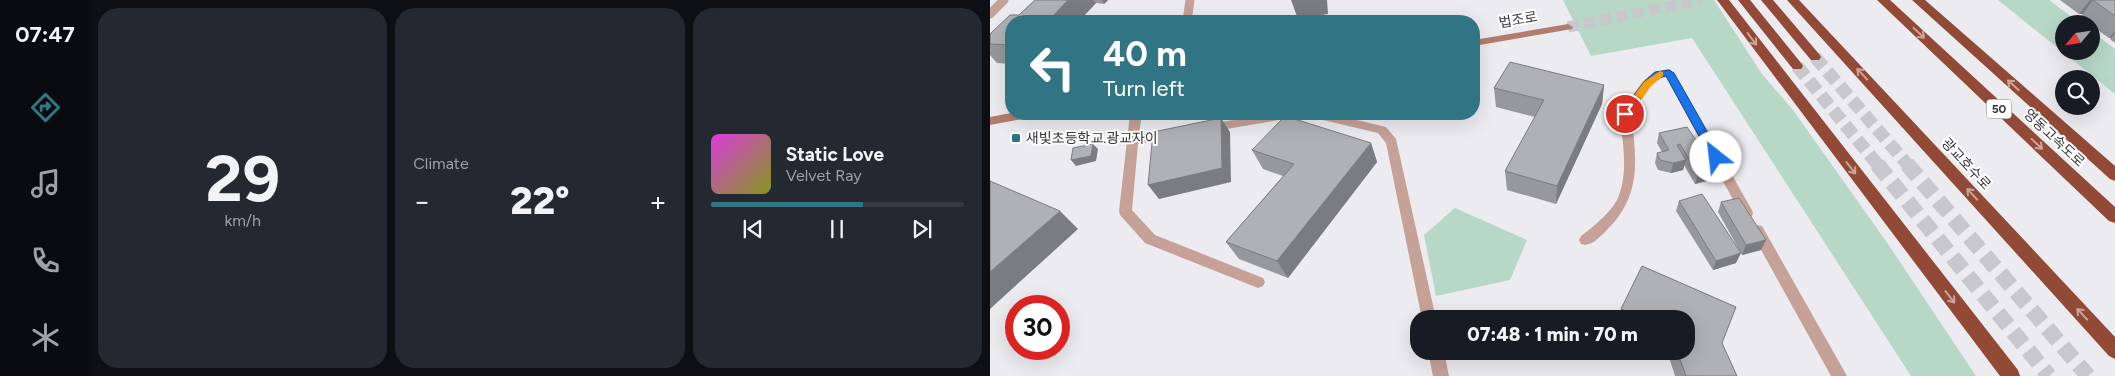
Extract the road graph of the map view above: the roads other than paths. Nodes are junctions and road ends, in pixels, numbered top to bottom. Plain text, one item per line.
1 (1004, 0) edge
2 (1190, 0) edge
3 (1723, 0) edge
4 (1744, 0) edge
5 (1767, 0) edge
6 (1793, 0) edge
7 (1883, 0) edge
8 (1918, 0) edge
9 (990, 14) edge
10 (1188, 15) edge
11 (1568, 27) tunnel mouth
12 (1480, 42) edge
13 (1815, 57) tunnel mouth
14 (1797, 66) tunnel mouth
15 (1005, 118) edge
16 (990, 120) edge
17 (1135, 120) edge
18 (1257, 120) edge
19 (1340, 120) edge
20 (1198, 130) edge
21 (1180, 133) edge
22 (1132, 141) junction
23 (2115, 175) edge
24 (2115, 217) edge
25 (1586, 240) dead end
26 (1258, 282) dead end
27 (1427, 310) edge
28 (2115, 350) edge
29 (1438, 360) edge
30 (1441, 376) edge
31 (1838, 376) edge
32 (2011, 376) edge

1 - 9 lane
2 - 10 lane
3 -> 32 highway
4 - 14 highway
5 - 13 highway
28 -> 6 highway, 광교호수로
7 -> 24 highway, 영동고속도로 / 50
23 -> 8 highway, 영동고속도로 / 50
11 - 12 street, 법조로
15 - 16 street
17 - 22 street
18 - 20 street
19 - 27 street
21 - 22 street
22 - 26 street
25 - 31 street
29 - 30 street

